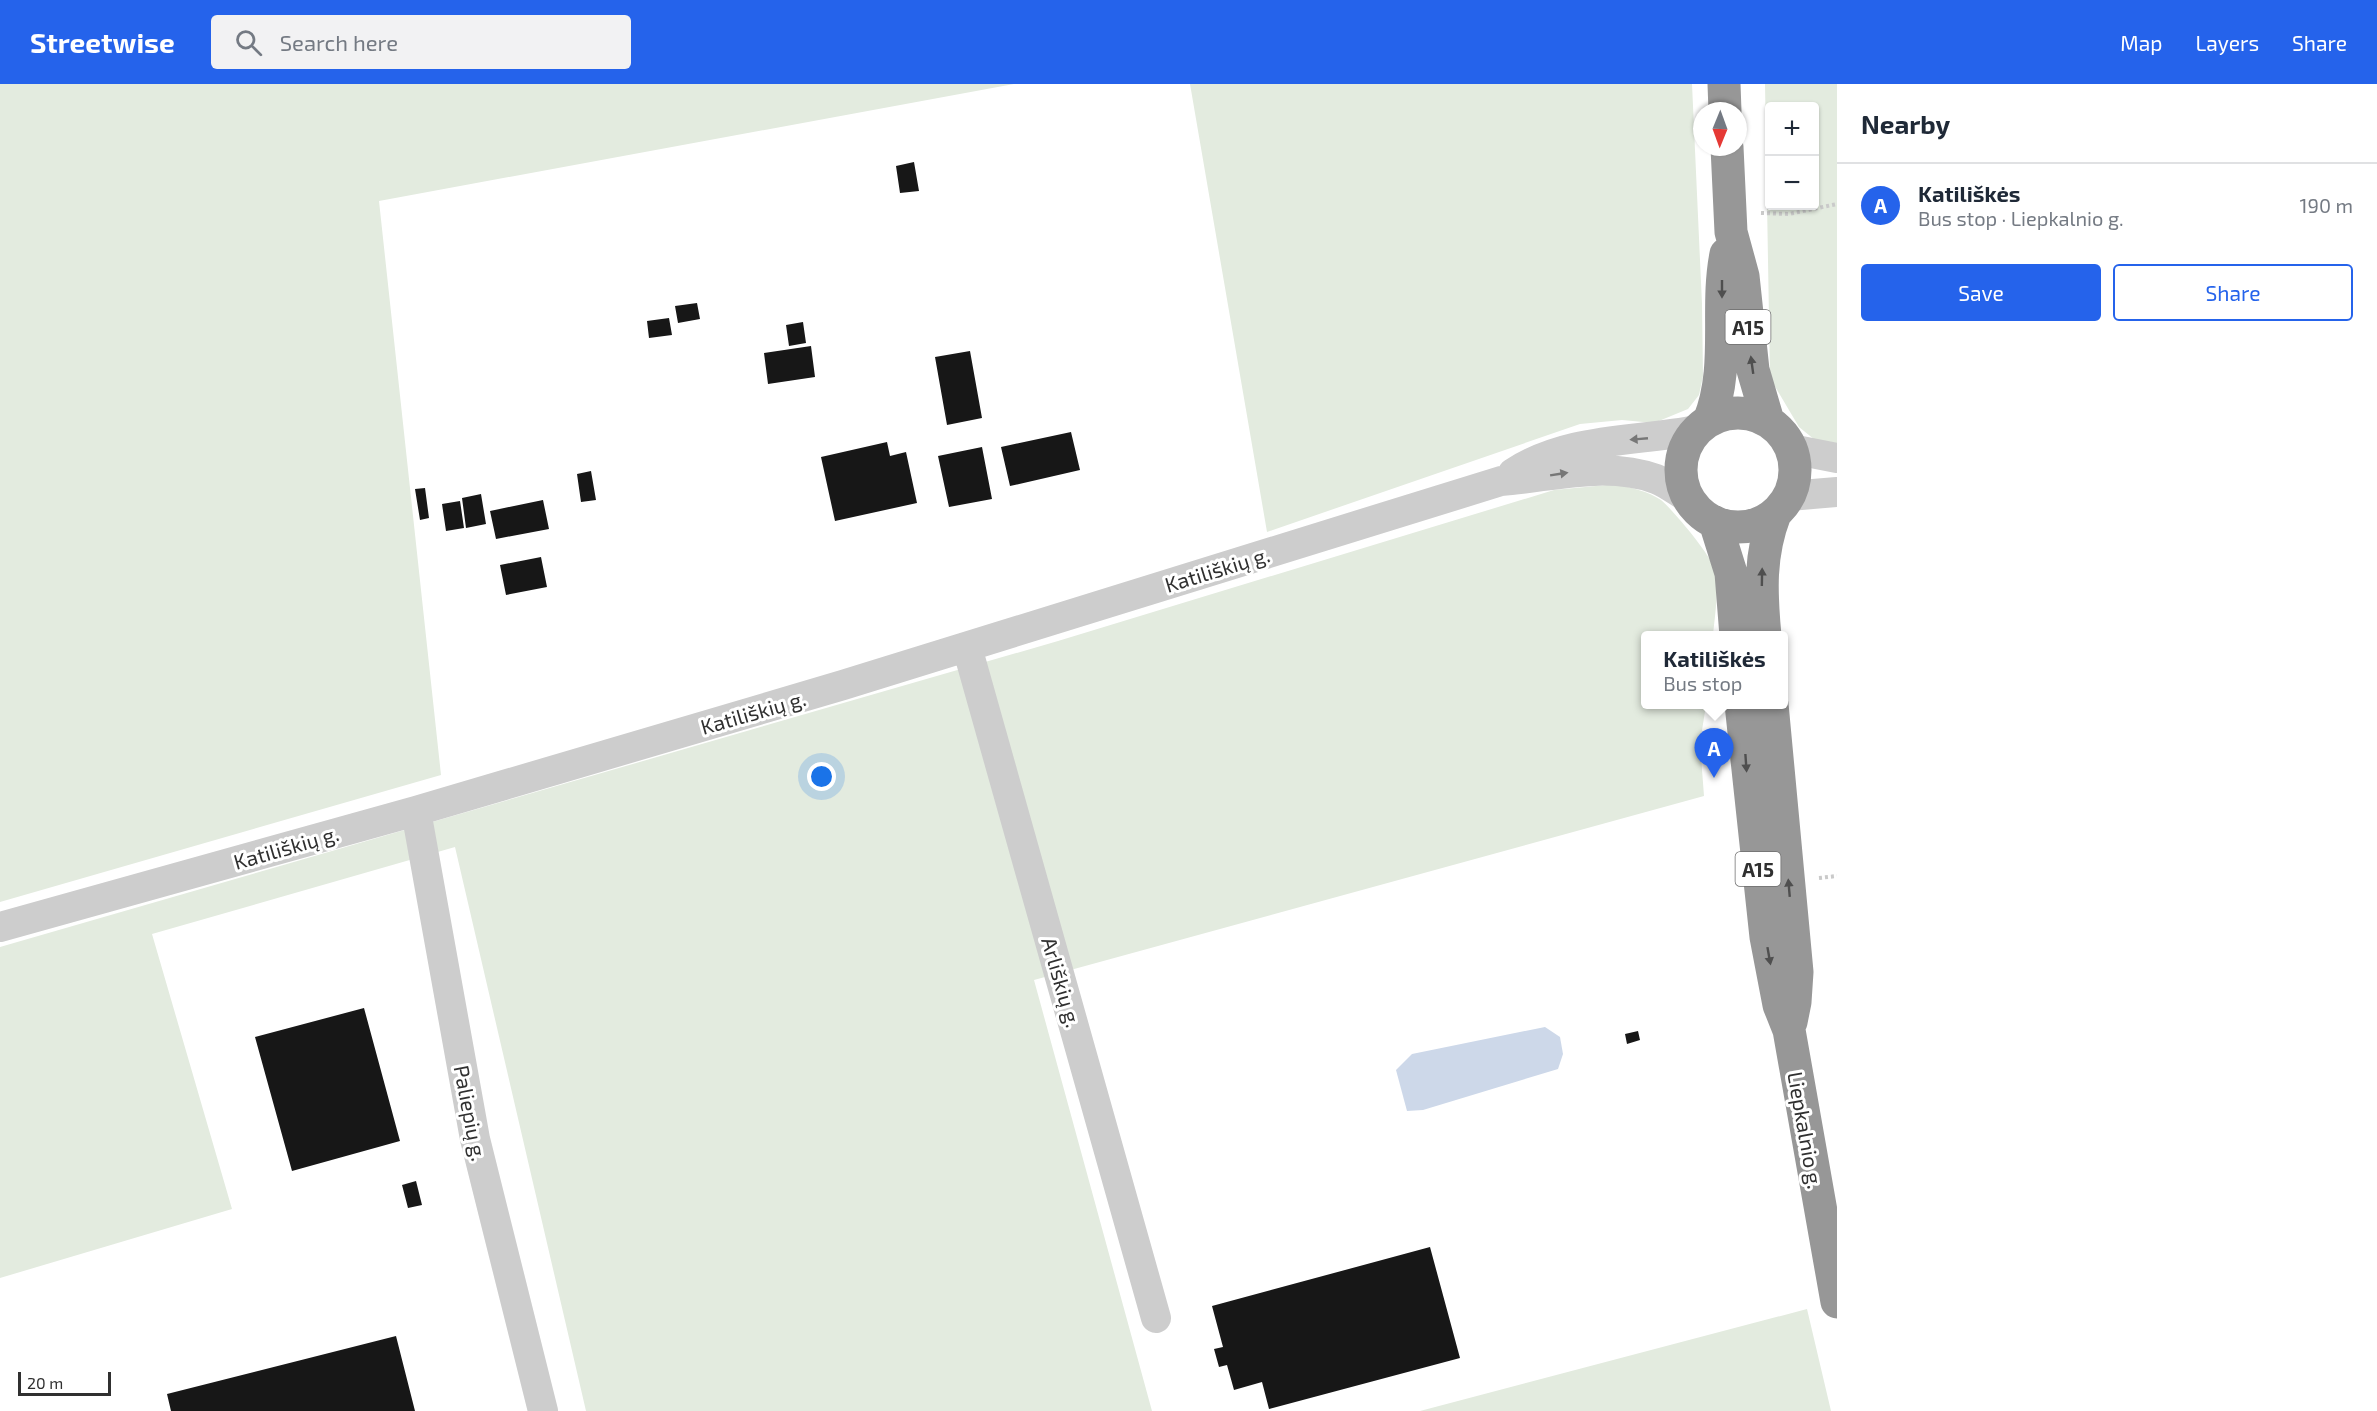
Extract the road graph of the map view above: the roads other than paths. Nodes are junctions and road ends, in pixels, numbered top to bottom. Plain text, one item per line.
1 (1724, 84) edge
2 (1725, 102) edge
3 (1727, 156) edge
4 (1730, 222) junction
5 (1768, 421) junction
6 (1703, 425) junction
7 (1791, 449) junction
8 (1837, 458) edge
9 (1501, 481) junction
10 (1837, 492) edge
11 (1688, 498) junction
12 (1782, 505) junction
13 (1715, 522) junction
14 (1736, 631) edge
15 (1765, 631) edge
16 (967, 647) junction
17 (1741, 709) edge
18 (1772, 709) edge
19 (416, 811) junction
20 (0, 927) edge
21 (1789, 1030) junction
22 (1837, 1302) edge
23 (1156, 1318) dead end
24 (543, 1411) edge

1 - 2 highway
3 - 4 highway, A15
5 -> 4 highway, A15
4 -> 6 highway, A15
5 - 6 highway
5 - 7 highway, A15
6 -> 9 street, Katiliškių g.
6 - 11 highway, A15
7 - 8 street
7 - 12 highway
9 -> 11 street, Katiliškių g.
9 - 16 street, Katiliškių g.
10 - 12 street
11 - 13 highway
12 - 13 highway
15 -> 12 highway
13 - 14 highway
16 - 19 street, Katiliškių g.
16 - 23 street, Arliškių g.
17 -> 21 highway, Liepkalnio g. / A15
21 -> 18 highway, Liepkalnio g. / A15
19 - 20 street, Katiliškių g.
19 - 24 street, Paliepių g.
21 - 22 highway, Liepkalnio g. / A15

